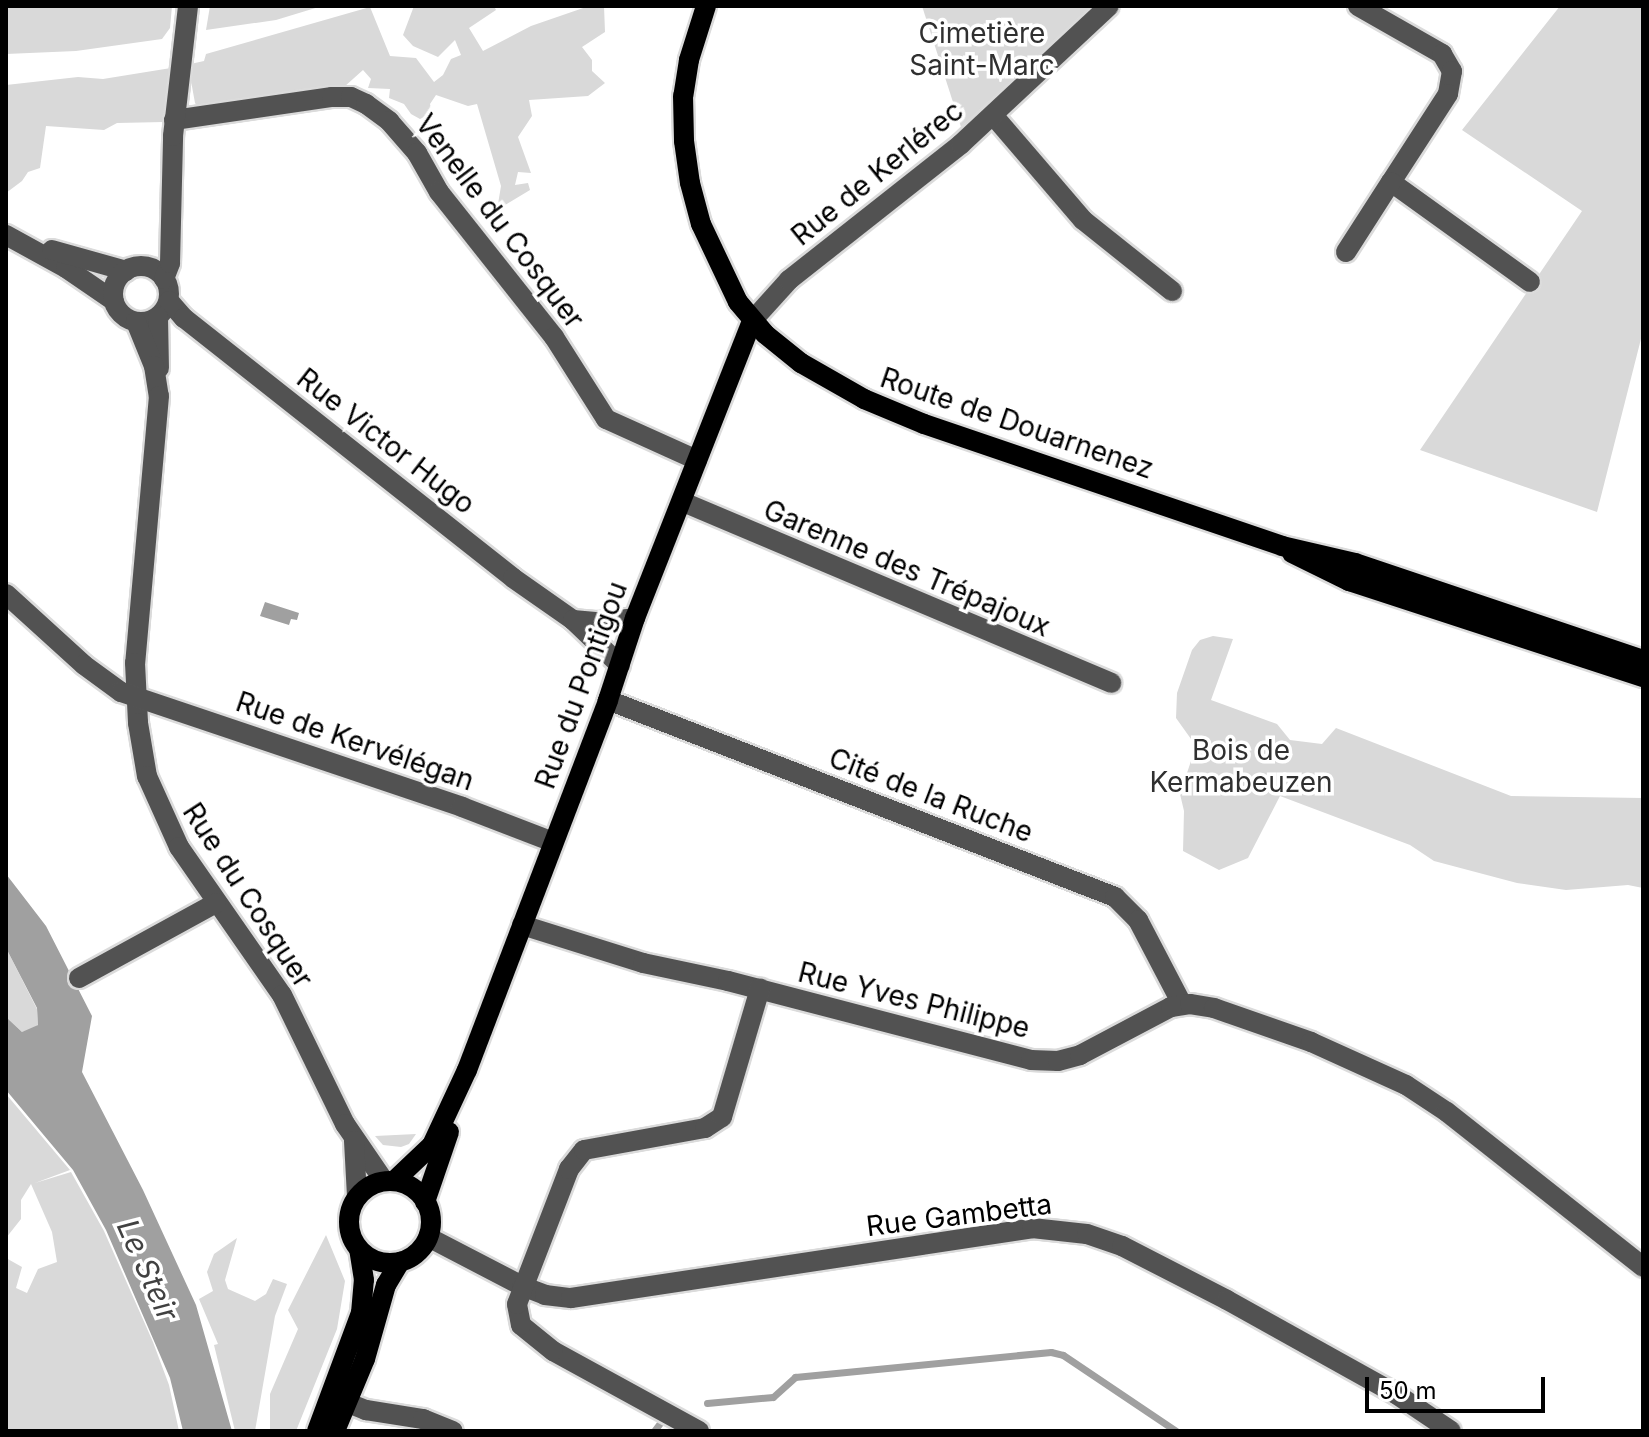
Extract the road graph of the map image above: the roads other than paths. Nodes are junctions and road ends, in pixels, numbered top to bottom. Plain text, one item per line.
1 (188, 6) edge
2 (706, 6) edge
3 (1109, 6) edge
4 (1358, 6) edge
5 (993, 115) junction
6 (174, 120) junction
7 (1391, 182) junction
8 (168, 231) junction
9 (6, 235) edge
10 (29, 246) junction
11 (1346, 252) dead end
12 (135, 269) junction
13 (164, 279) junction
14 (1530, 282) dead end
15 (1172, 291) dead end
16 (114, 301) junction
17 (163, 309) junction
18 (752, 321) junction
19 (136, 322) junction
20 (157, 380) junction
21 (697, 460) junction
22 (683, 502) junction
23 (1282, 546) junction
24 (6, 594) edge
25 (635, 618) junction
26 (573, 620) junction
27 (1643, 660) edge
28 (620, 665) junction
29 (1643, 677) edge
30 (1111, 683) dead end
31 (136, 699) junction
32 (608, 700) junction
33 (553, 842) junction
34 (216, 903) junction
35 (522, 925) junction
36 (79, 978) dead end
37 (760, 989) junction
38 (1182, 1004) junction
39 (467, 1070) junction
40 (354, 1141) junction
41 (389, 1181) junction
42 (357, 1197) junction
43 (425, 1202) junction
44 (428, 1237) junction
45 (359, 1250) junction
46 (400, 1262) junction
47 (1643, 1267) edge
48 (522, 1286) junction
49 (339, 1399) junction
50 (317, 1431) edge
51 (335, 1431) edge
52 (453, 1431) edge
53 (699, 1431) edge
54 (1451, 1431) edge

1 - 6 street
2 - 18 main road, Route de Douarnenez
3 - 5 street, Rue de Kerlérec
4 - 7 street
5 - 15 street
5 - 18 street, Rue de Kerlérec
6 - 8 street
6 - 21 street, Venelle du Cosquer
7 - 11 street
7 - 14 street
8 - 12 street
8 - 13 street
9 - 10 street
10 - 12 street
10 - 16 street
12 - 13 street
12 - 16 street
13 - 17 street
16 - 19 street
17 - 19 street
17 - 20 street, Rue du Cosquer
17 - 26 street, Rue Victor Hugo
18 - 21 main road, Rue du Pontigou
18 - 23 main road, Route de Douarnenez
19 - 20 street, Rue du Cosquer
20 - 31 street, Rue du Cosquer
21 - 22 main road, Rue du Pontigou
22 - 25 main road, Rue du Pontigou
22 - 30 street, Garenne des Trépajoux
23 - 27 main road, Route de Douarnenez
23 - 29 main road, Route de Douarnenez
24 - 31 street, Rue de Kervélégan
25 - 26 street
25 - 28 main road, Rue du Pontigou
26 - 28 street, Rue Victor Hugo
28 - 32 main road, Rue du Pontigou
31 - 33 street, Rue de Kervélégan
31 - 34 street, Rue du Cosquer
32 - 33 main road, Rue du Pontigou
32 - 38 street, Cité de la Ruche
33 - 35 main road, Rue du Pontigou
34 - 36 street
34 - 40 street, Rue du Cosquer
35 - 37 street, Rue Yves Philippe
35 - 39 main road, Rue du Pontigou
37 - 38 street, Rue Yves Philippe
37 - 48 street
38 - 47 street
39 - 41 main road, Rue du Pontigou
39 - 43 main road, Rue du Pontigou
40 - 41 street, Rue du Cosquer
40 - 42 street, Rue du Cosquer
41 - 42 main road
41 - 43 main road
42 - 45 main road
43 - 44 main road
44 - 46 main road
44 - 48 street, Rue Gambetta
45 - 46 main road
45 - 49 main road
46 - 49 main road
48 - 53 street
48 - 54 street, Rue Gambetta
49 - 50 main road
49 - 51 main road
49 - 52 street

